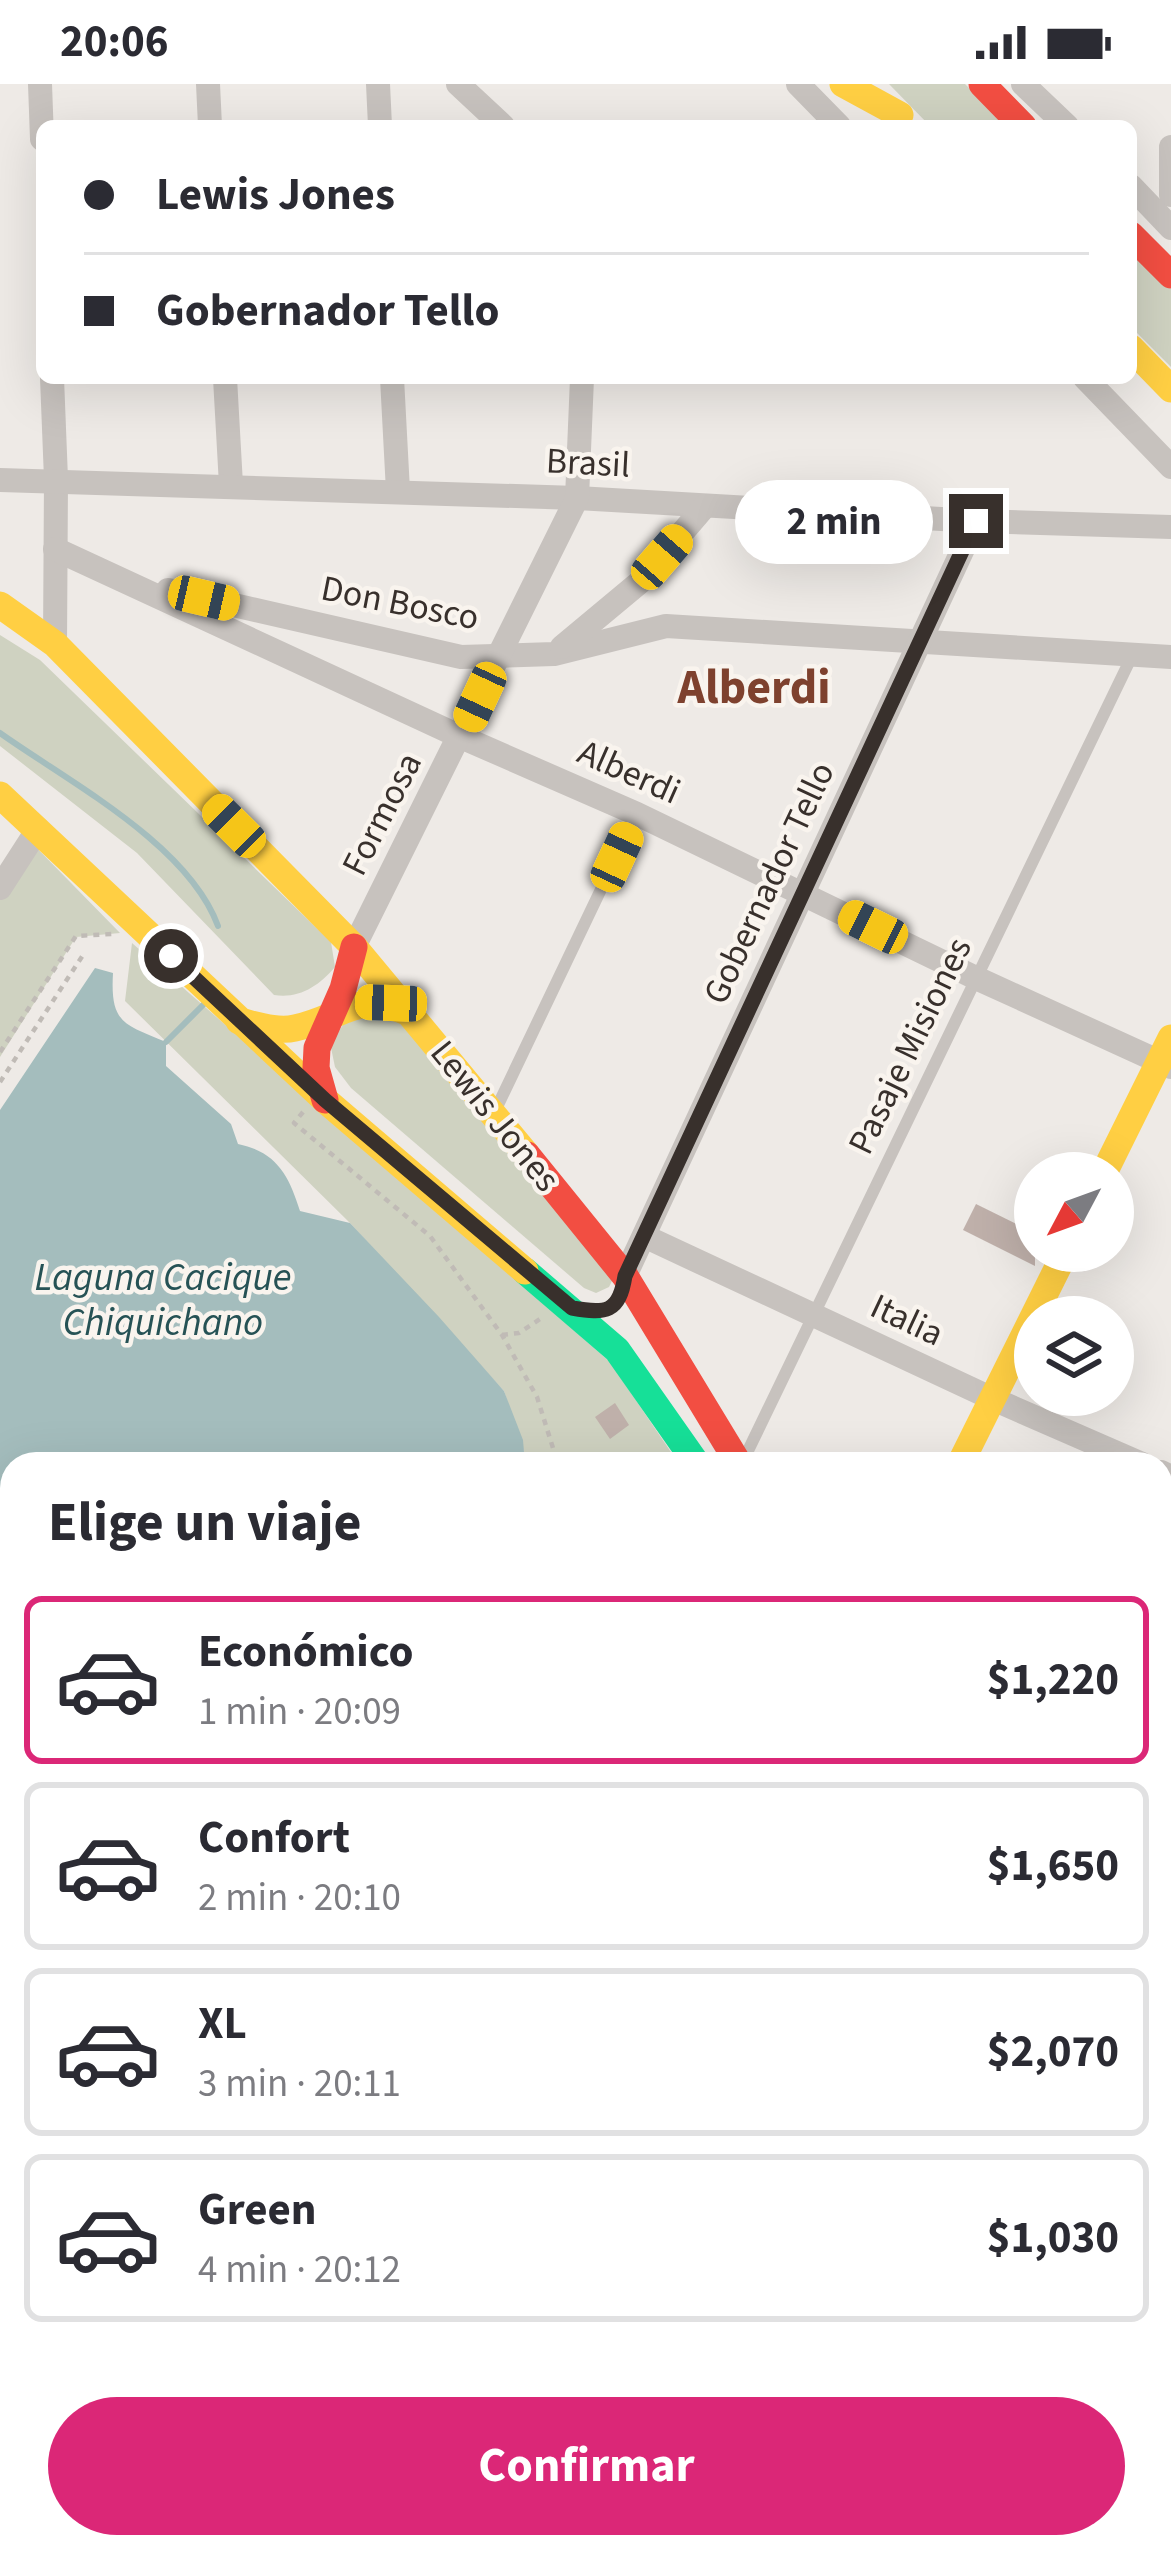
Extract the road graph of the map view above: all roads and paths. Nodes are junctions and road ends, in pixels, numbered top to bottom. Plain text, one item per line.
1 (40, 84) edge
2 (208, 84) edge
3 (378, 84) edge
4 (458, 84) edge
5 (798, 84) edge
6 (843, 84) edge
7 (870, 84) edge
8 (982, 84) edge
9 (994, 84) edge
10 (1023, 84) edge
11 (41, 120) edge
12 (210, 120) edge
13 (380, 120) edge
14 (497, 120) edge
15 (833, 120) edge
16 (906, 120) edge
17 (1018, 120) edge
18 (1020, 120) edge
19 (1061, 120) edge
20 (1171, 147) edge
21 (1137, 188) edge
22 (1137, 192) edge
23 (1170, 192) edge
24 (1171, 228) edge
25 (1137, 241) edge
26 (1171, 275) edge
27 (1137, 354) edge
28 (52, 384) edge
29 (225, 384) edge
30 (392, 384) edge
31 (583, 384) edge
32 (1090, 384) edge
33 (1171, 389) edge
34 (1171, 466) edge
35 (56, 479) junction
36 (0, 480) edge
37 (231, 485) junction
38 (398, 491) junction
39 (577, 498) junction
40 (705, 506) junction
41 (976, 521) junction
42 (1171, 527) edge
43 (55, 549) junction
44 (118, 578) junction
45 (640, 582) junction
46 (0, 605) edge
47 (666, 626) junction
48 (922, 640) junction
49 (55, 644) junction
50 (554, 654) junction
51 (1132, 655) junction
52 (499, 657) junction
53 (1171, 657) edge
54 (461, 737) junction
55 (0, 795) edge
56 (637, 814) junction
57 (38, 830) junction
58 (0, 888) edge
59 (804, 892) junction
60 (354, 947) junction
61 (82, 955) dead end
62 (976, 978) junction
63 (335, 1009) junction
64 (414, 1016) junction
65 (238, 1021) junction
66 (1167, 1055) edge
67 (0, 1082) edge
68 (317, 1101) junction
69 (494, 1114) junction
70 (1115, 1152) edge
71 (644, 1236) junction
72 (1056, 1272) edge
73 (625, 1276) junction
74 (561, 1309) junction
75 (813, 1316) junction
76 (502, 1335) junction
77 (993, 1399) junction
78 (554, 1452) edge
79 (689, 1452) edge
80 (733, 1452) edge
81 (746, 1452) edge
82 (966, 1452) edge
83 (1114, 1452) edge

1 - 11 street
2 - 12 street
3 - 13 street
4 - 14 street
5 - 15 street
6 - 16 street
7 - 16 street
8 - 17 street
9 - 18 street
10 - 19 street
20 - 23 street
21 - 23 street
22 - 24 street
25 - 26 street
27 - 33 street
28 - 35 street
29 - 37 street
30 - 38 street
31 - 39 street, Formosa
32 - 34 street
35 - 36 street, Brasil
35 - 37 street, Brasil
35 - 43 street
37 - 38 street, Brasil
38 - 39 street, Brasil
39 - 40 street, Brasil
39 - 52 street, Formosa
40 - 41 street, Brasil
40 - 45 street
41 - 42 street, Brasil
41 - 48 street, Gobernador Tello
43 - 44 street, Alberdi
43 - 49 street
44 - 52 street, Don Bosco
44 - 54 street, Alberdi
45 - 47 street
45 - 50 street
46 - 49 street, Lewis Jones
47 - 48 street, Don Bosco
47 - 50 street, Don Bosco
48 - 51 street, Don Bosco
48 - 59 street, Gobernador Tello
49 - 60 street, Lewis Jones
50 - 52 street, Don Bosco
51 - 53 street, Don Bosco
51 - 62 lane, Pasaje Misiones
52 - 54 street, Formosa
54 - 56 street, Alberdi
54 - 60 street, Formosa
55 - 57 street
56 - 59 street, Alberdi
56 - 69 lane
57 - 58 street
57 - 65 street
59 - 62 street, Alberdi
59 - 71 street, Gobernador Tello
60 - 63 street
60 - 64 street, Lewis Jones
61 - 67 path
62 - 66 street, Alberdi
62 - 75 lane, Pasaje Misiones
63 - 64 street
63 - 65 street
63 - 68 street
64 - 69 street, Lewis Jones
65 - 68 street
66 - 70 street
68 - 74 street
68 - 76 path
69 - 73 street, Lewis Jones
71 - 73 street, Gobernador Tello
71 - 75 street, Italia
72 - 77 street
73 - 74 street
73 - 80 street, Lewis Jones
74 - 76 path
74 - 79 street
75 - 77 street, Italia
75 - 81 lane, Pasaje Misiones
76 - 78 path
77 - 82 street
77 - 83 street, Italia

